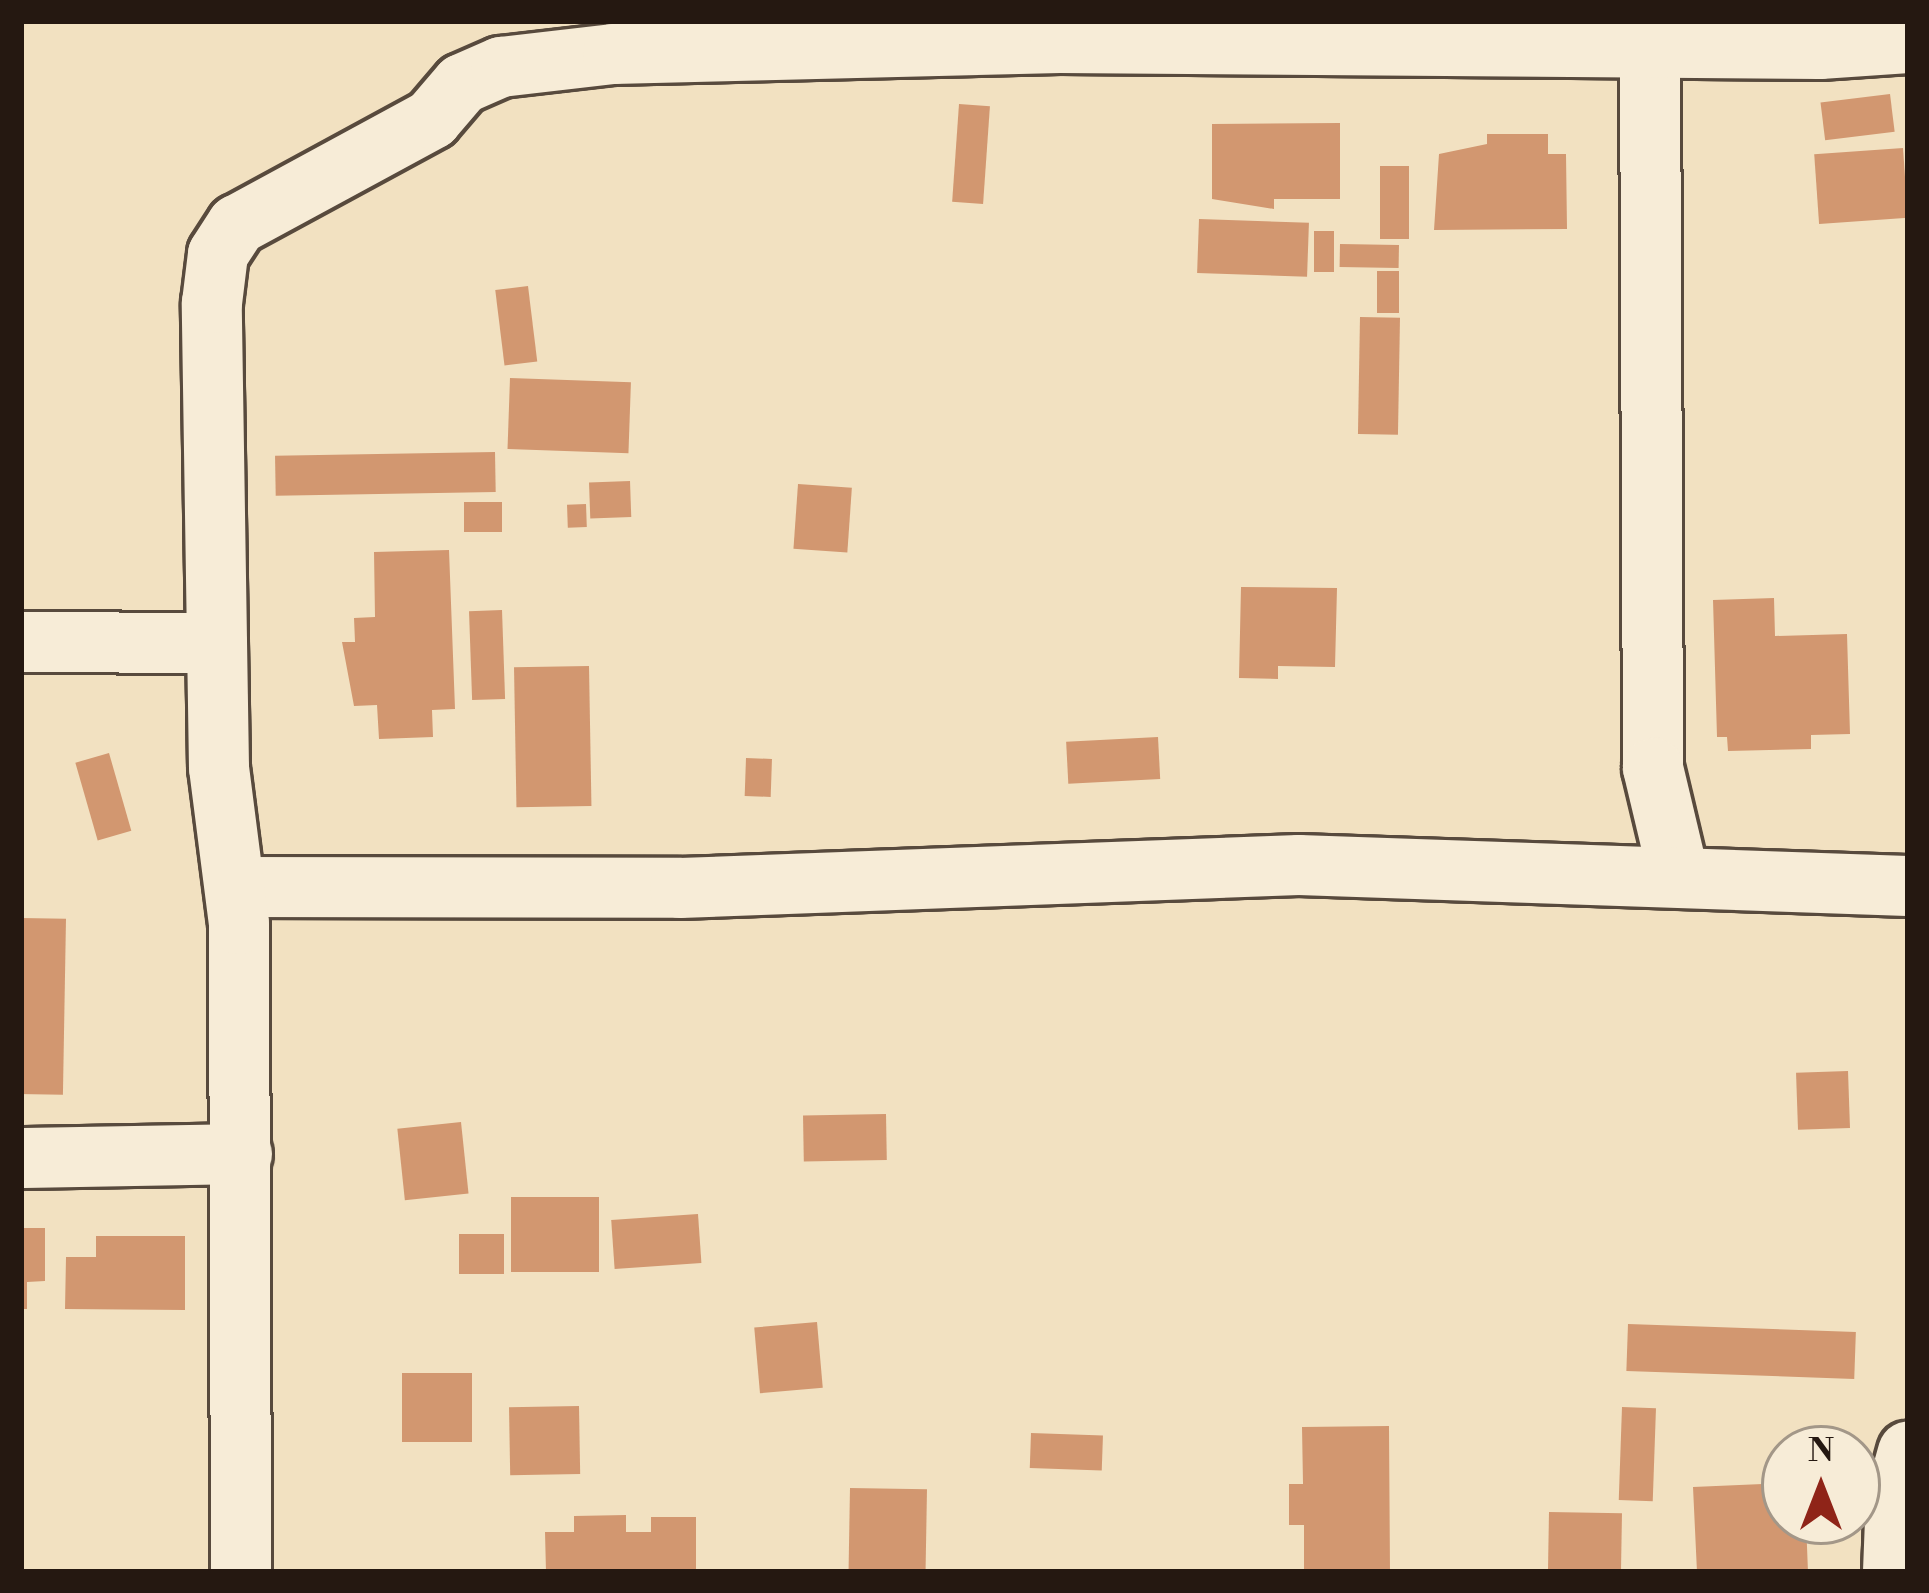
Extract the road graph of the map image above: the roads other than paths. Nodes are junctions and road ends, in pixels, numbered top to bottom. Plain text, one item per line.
1 (1060, 32) edge
2 (1908, 43) edge
3 (1650, 48) junction
4 (21, 642) edge
5 (218, 643) junction
6 (1679, 877) junction
7 (1908, 886) edge
8 (235, 887) junction
9 (242, 1154) junction
10 (21, 1158) edge
11 (1908, 1452) edge
12 (242, 1572) edge
13 (1893, 1572) edge

1 - 3 street
1 - 5 street
2 - 3 street
3 - 6 street
4 - 5 street
5 - 8 street
6 - 7 street
6 - 8 street
8 - 9 street
9 - 10 street
9 - 12 street
11 - 13 street

